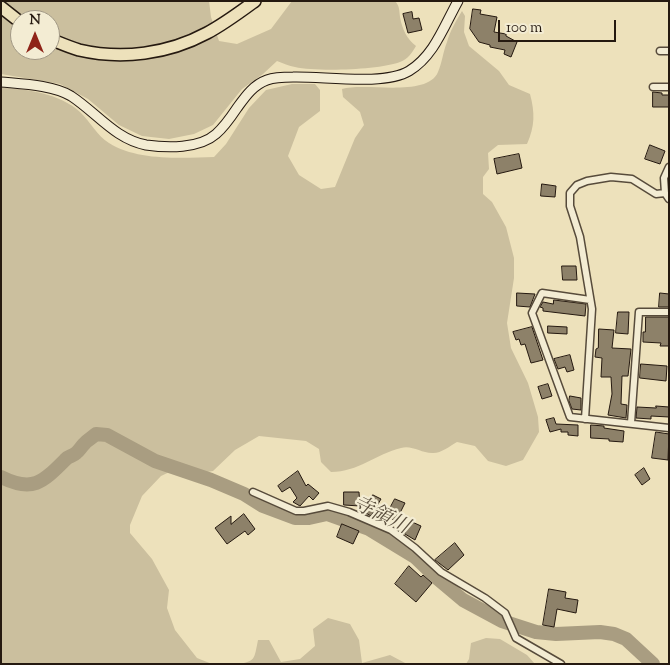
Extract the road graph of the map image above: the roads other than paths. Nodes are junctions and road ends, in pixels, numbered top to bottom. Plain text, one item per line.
1 (255, 1) edge
2 (458, 1) edge
3 (60, 44) edge
4 (660, 51) dead end
5 (669, 51) edge
6 (1, 82) edge
7 (653, 87) dead end
8 (669, 87) edge
9 (669, 167) edge
10 (667, 196) edge
11 (590, 300) junction
12 (669, 312) edge
13 (585, 419) junction
14 (631, 423) junction
15 (669, 428) edge
16 (253, 492) dead end
17 (562, 664) edge

1 - 3 highway
2 - 6 street
4 - 5 street
7 - 8 street
9 - 10 street
10 - 11 street
11 - 13 street
11 - 13 street
12 - 14 street
13 - 14 street
14 - 15 street
16 - 17 street

